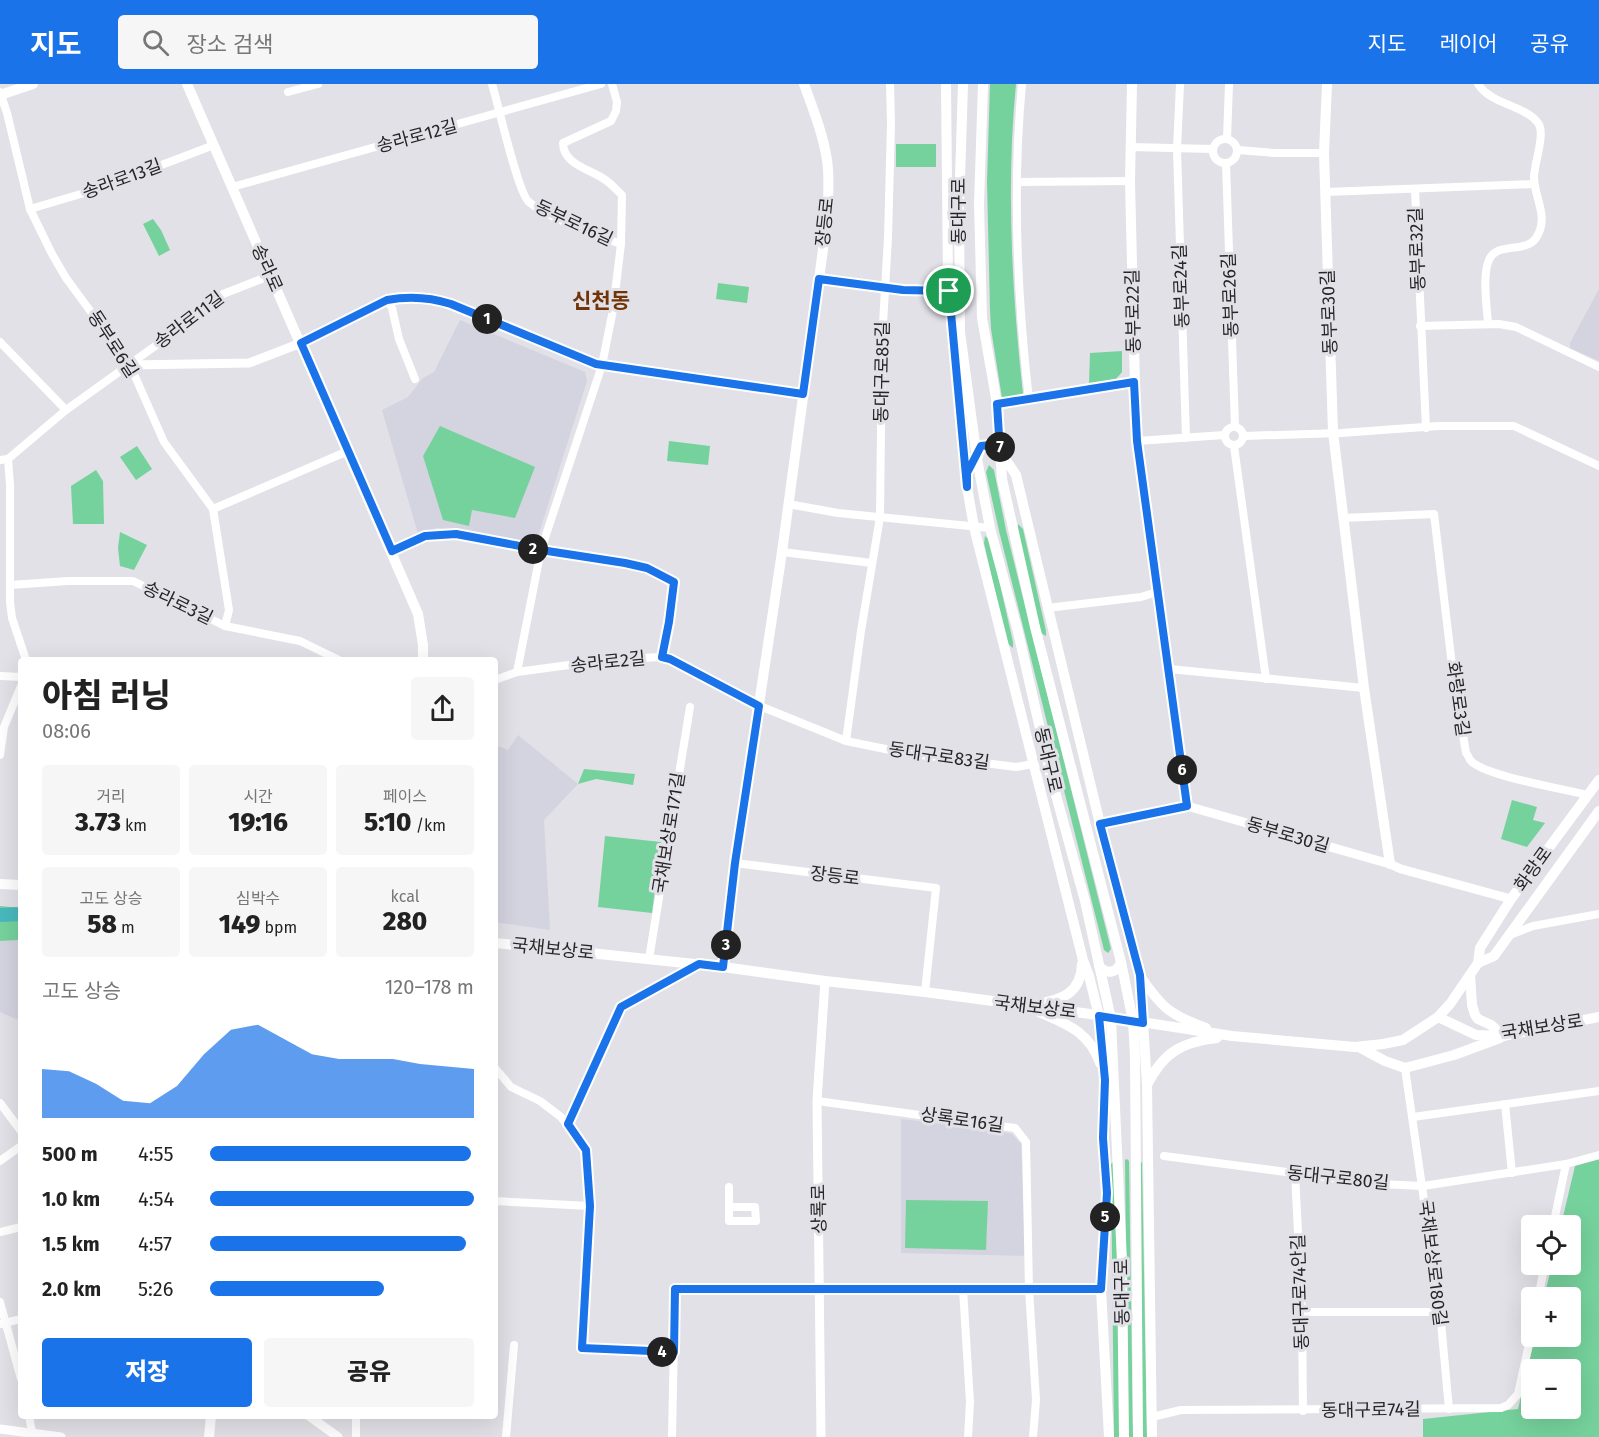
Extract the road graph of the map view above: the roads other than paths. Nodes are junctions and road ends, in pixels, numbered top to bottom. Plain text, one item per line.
1 (33, 84) edge
2 (187, 84) edge
3 (318, 84) edge
4 (492, 84) edge
5 (601, 84) edge
6 (612, 84) edge
7 (804, 84) edge
8 (890, 84) edge
9 (946, 84) edge
10 (963, 84) edge
11 (982, 84) edge
12 (1022, 84) edge
13 (1132, 84) edge
14 (1179, 84) edge
15 (1229, 84) edge
16 (1327, 84) edge
17 (1478, 84) edge
18 (288, 92) dead end
19 (0, 94) edge
20 (500, 112) junction
21 (1227, 139) junction
22 (214, 145) junction
23 (1130, 147) junction
24 (1177, 149) junction
25 (1213, 149) junction
26 (1238, 150) junction
27 (1324, 153) junction
28 (1226, 163) junction
29 (1130, 181) junction
30 (1017, 183) junction
31 (1534, 184) junction
32 (232, 187) junction
33 (1414, 189) junction
34 (1326, 192) junction
35 (30, 209) junction
36 (621, 244) junction
37 (269, 276) junction
38 (819, 279) junction
39 (886, 288) junction
40 (949, 291) junction
41 (387, 300) junction
42 (1488, 324) junction
43 (1420, 326) junction
44 (0, 342) edge
45 (301, 343) junction
46 (130, 364) junction
47 (602, 365) junction
48 (1599, 368) edge
49 (415, 379) dead end
50 (1134, 382) junction
51 (803, 394) junction
52 (1029, 400) junction
53 (997, 404) junction
54 (66, 410) junction
55 (1235, 427) junction
56 (1426, 428) junction
57 (1333, 432) junction
58 (1224, 435) junction
59 (1243, 436) junction
60 (1186, 438) junction
61 (1137, 441) junction
62 (1234, 446) junction
63 (0, 451) edge
64 (348, 451) junction
65 (1000, 451) junction
66 (4, 459) edge
67 (976, 459) junction
68 (1599, 466) edge
69 (967, 487) junction
70 (788, 504) junction
71 (213, 509) junction
72 (880, 517) junction
73 (1343, 518) junction
74 (974, 527) junction
75 (990, 528) junction
76 (541, 550) junction
77 (392, 551) junction
78 (782, 552) junction
79 (872, 563) junction
80 (10, 585) junction
81 (1157, 592) junction
82 (1047, 608) junction
83 (225, 626) junction
84 (25, 657) edge
85 (333, 657) edge
86 (423, 657) edge
87 (662, 657) junction
88 (1168, 669) junction
89 (518, 672) junction
90 (0, 676) edge
91 (18, 677) edge
92 (498, 679) edge
93 (1266, 679) junction
94 (1364, 688) junction
95 (18, 693) edge
96 (759, 706) junction
97 (690, 707) dead end
98 (846, 741) junction
99 (0, 755) edge
100 (1033, 764) junction
101 (1599, 780) edge
102 (1587, 795) junction
103 (1187, 806) junction
104 (1599, 811) edge
105 (1100, 824) junction
106 (735, 863) junction
107 (1390, 864) junction
108 (0, 884) edge
109 (18, 885) edge
110 (1511, 899) junction
111 (1599, 914) edge
112 (1509, 936) junction
113 (498, 943) edge
114 (649, 959) junction
115 (1083, 960) junction
116 (1121, 962) junction
117 (1478, 963) junction
118 (699, 964) junction
119 (1099, 966) junction
120 (723, 967) junction
121 (1140, 975) junction
122 (1470, 975) junction
123 (825, 981) junction
124 (925, 992) junction
125 (1025, 1006) junction
126 (1099, 1016) junction
127 (1438, 1017) junction
128 (1599, 1017) edge
129 (1111, 1019) junction
130 (1138, 1022) junction
131 (1232, 1036) junction
132 (1503, 1036) junction
133 (1359, 1047) junction
134 (1405, 1068) junction
135 (498, 1072) edge
136 (1109, 1077) junction
137 (1136, 1081) junction
138 (1147, 1085) junction
139 (1599, 1091) edge
140 (817, 1101) junction
141 (0, 1103) edge
142 (1505, 1104) junction
143 (1413, 1117) junction
144 (568, 1124) junction
145 (18, 1127) edge
146 (18, 1148) edge
147 (1599, 1155) edge
148 (1164, 1156) dead end
149 (0, 1161) edge
150 (1566, 1164) junction
151 (1295, 1173) junction
152 (1512, 1173) junction
153 (1423, 1186) junction
154 (729, 1187) dead end
155 (498, 1201) edge
156 (590, 1206) junction
157 (729, 1207) dead end
158 (1555, 1215) edge
159 (18, 1228) edge
160 (0, 1232) edge
161 (820, 1289) junction
162 (963, 1289) junction
163 (1029, 1289) junction
164 (1101, 1289) junction
165 (0, 1302) edge
166 (1302, 1312) junction
167 (1440, 1312) junction
168 (18, 1320) edge
169 (3, 1323) edge
170 (514, 1345) dead end
171 (1528, 1347) edge
172 (674, 1352) junction
173 (18, 1370) edge
174 (1449, 1409) junction
175 (1303, 1411) junction
176 (1152, 1417) junction
177 (30, 1419) edge
178 (211, 1419) edge
179 (313, 1419) edge
180 (356, 1419) edge
181 (0, 1429) edge
182 (33, 1435) edge
183 (61, 1437) edge
184 (209, 1437) edge
185 (338, 1437) edge
186 (356, 1437) edge
187 (506, 1437) edge
188 (672, 1437) edge
189 (821, 1437) edge
190 (968, 1437) edge
191 (1033, 1437) edge
192 (1109, 1437) edge
193 (1124, 1437) edge
194 (1138, 1437) edge
195 (1152, 1437) edge

1 - 19 main road
2 - 22 main road, 송라로
3 - 18 street
4 - 20 street, 동부로16길
5 - 20 street, 송라로12길
6 - 36 street
7 - 38 main road, 장등로
8 - 39 street, 동대구로85길
9 - 40 main road
10 - 67 main road, 동대구로
11 - 53 main road, 동대구로
12 - 30 street
13 - 23 main road, 동부로22길
14 - 24 street, 동부로24길
15 - 21 street
16 - 27 main road, 동부로30길
17 - 31 street
19 - 35 street, 동부로6길
20 - 32 street, 송라로12길
20 - 36 street, 동부로16길
21 - 25 street
21 - 26 street
22 - 32 main road, 송라로
22 - 35 street, 송라로13길
23 - 24 street
23 - 29 main road, 동부로22길
24 - 25 street
24 - 60 street, 동부로24길
25 - 28 street
26 - 27 street
26 - 28 street
27 - 34 main road, 동부로30길
28 - 55 street, 동부로26길
29 - 30 street
29 - 50 main road, 동부로22길
30 - 52 street
31 - 33 street, 동부로32길
31 - 42 street
32 - 37 main road, 송라로
33 - 34 street
33 - 43 street, 동부로32길
34 - 57 main road, 동부로30길
35 - 46 street, 동부로6길
36 - 47 street, 동부로16길
37 - 45 main road, 송라로
37 - 46 street, 송라로11길
38 - 39 street
38 - 51 main road, 장등로
39 - 40 street
39 - 72 street, 동대구로85길
40 - 69 main road
41 - 45 street
41 - 47 street
41 - 49 street
42 - 43 street
42 - 48 street
43 - 56 street, 동부로32길
44 - 54 street
45 - 46 street
45 - 64 main road, 송라로
46 - 54 street, 송라로11길
46 - 71 street, 동부로6길
47 - 51 street
47 - 76 street, 동부로16길
50 - 52 street
50 - 61 main road, 동부로22길
51 - 70 main road, 장등로
52 - 53 street
53 - 65 main road, 동대구로
54 - 66 street, 송라로11길
55 - 58 street
55 - 59 street
56 - 57 street
56 - 68 street
57 - 59 street
57 - 73 main road, 동부로30길
58 - 60 street
58 - 62 street
59 - 62 street
60 - 61 street
61 - 81 main road, 동부로22길
62 - 93 street
63 - 66 street
64 - 71 street
64 - 77 main road, 송라로
65 - 67 main road
65 - 82 main road
65 - 116 main road, 동대구로
66 - 80 street
67 - 69 main road
67 - 75 main road, 동대구로
69 - 74 main road
70 - 72 street
70 - 78 main road, 장등로
71 - 83 street, 동부로6길
72 - 74 street
72 - 79 street, 동대구로85길
73 - 94 main road, 동부로30길
73 - 102 street, 화랑로3길
74 - 75 street
74 - 100 main road
75 - 119 main road, 동대구로
76 - 77 street
76 - 87 street
76 - 89 street
77 - 86 main road, 송라로
78 - 79 street
78 - 96 main road, 장등로
79 - 98 street
80 - 83 street, 송라로3길
80 - 84 street
81 - 82 street
81 - 88 main road, 동부로22길
82 - 105 main road
83 - 85 street, 송라로3길
87 - 89 street, 송라로2길
87 - 96 street, 송라로2길
88 - 93 street
88 - 103 main road, 동부로22길
89 - 92 street, 송라로2길
90 - 91 street
93 - 94 street
94 - 107 main road, 동부로30길
95 - 99 street
96 - 98 street, 동대구로83길
96 - 106 main road, 장등로
97 - 114 street, 국채보상로171길
98 - 100 street, 동대구로83길
100 - 115 main road
101 - 102 main road, 화랑로
102 - 110 main road, 화랑로
103 - 105 street
103 - 107 street, 동부로30길
104 - 112 main road, 화랑로
105 - 121 main road
106 - 120 main road, 장등로
106 - 124 street, 장등로
107 - 110 street, 동부로30길
108 - 109 main road
110 - 117 main road, 화랑로
111 - 112 street
112 - 117 main road, 화랑로
113 - 114 main road, 국채보상로
114 - 118 main road, 국채보상로
115 - 125 main road
115 - 126 main road
116 - 119 main road
116 - 130 main road, 동대구로
117 - 122 main road, 화랑로
118 - 120 main road, 국채보상로
118 - 144 street
119 - 129 main road, 동대구로
120 - 123 main road, 국채보상로
121 - 130 main road
121 - 131 main road
122 - 127 main road, 화랑로
122 - 132 main road
123 - 124 main road, 국채보상로
123 - 140 street, 상록로
124 - 125 main road, 국채보상로
125 - 126 main road, 국채보상로
125 - 136 main road
126 - 129 main road, 국채보상로
126 - 136 main road
127 - 132 main road, 국채보상로
127 - 133 main road, 국채보상로
128 - 132 main road, 국채보상로
129 - 130 main road, 국채보상로
129 - 136 main road, 동대구로
130 - 131 main road, 국채보상로
130 - 137 main road, 동대구로
130 - 138 main road, 동대구로
131 - 133 main road, 국채보상로
131 - 138 main road
132 - 134 main road
133 - 134 main road
134 - 143 street, 국채보상로180길
135 - 144 street
136 - 137 main road
136 - 164 main road, 동대구로
136 - 193 main road, 동대구로
137 - 194 main road, 동대구로
138 - 176 main road, 동대구로
139 - 142 street
140 - 161 street, 상록로
140 - 163 street, 상록로16길
141 - 145 street
142 - 143 street
142 - 152 street
143 - 153 street, 국채보상로180길
144 - 156 street
146 - 149 street
147 - 150 street, 동대구로80길
148 - 151 street, 동대구로80길
150 - 152 street, 동대구로80길
150 - 158 street
151 - 153 street, 동대구로80길
151 - 166 street, 동대구로74안길
152 - 153 street, 동대구로80길
153 - 167 street, 국채보상로180길
154 - 157 street
155 - 156 street
156 - 172 street
159 - 160 street
161 - 162 street
161 - 172 street
161 - 189 street, 상록로
162 - 163 street
162 - 190 street
163 - 164 street
163 - 191 street, 상록로16길
164 - 192 main road, 동대구로
165 - 169 street
166 - 167 street
166 - 175 street, 동대구로74안길
167 - 174 street, 국채보상로180길
168 - 169 street
169 - 173 street
170 - 187 street
171 - 174 street, 동대구로74길
172 - 188 street
174 - 175 street, 동대구로74길
175 - 176 street, 동대구로74길
176 - 195 main road, 동대구로
177 - 182 street
178 - 184 main road
179 - 185 street
180 - 186 street
181 - 182 street
182 - 183 street

